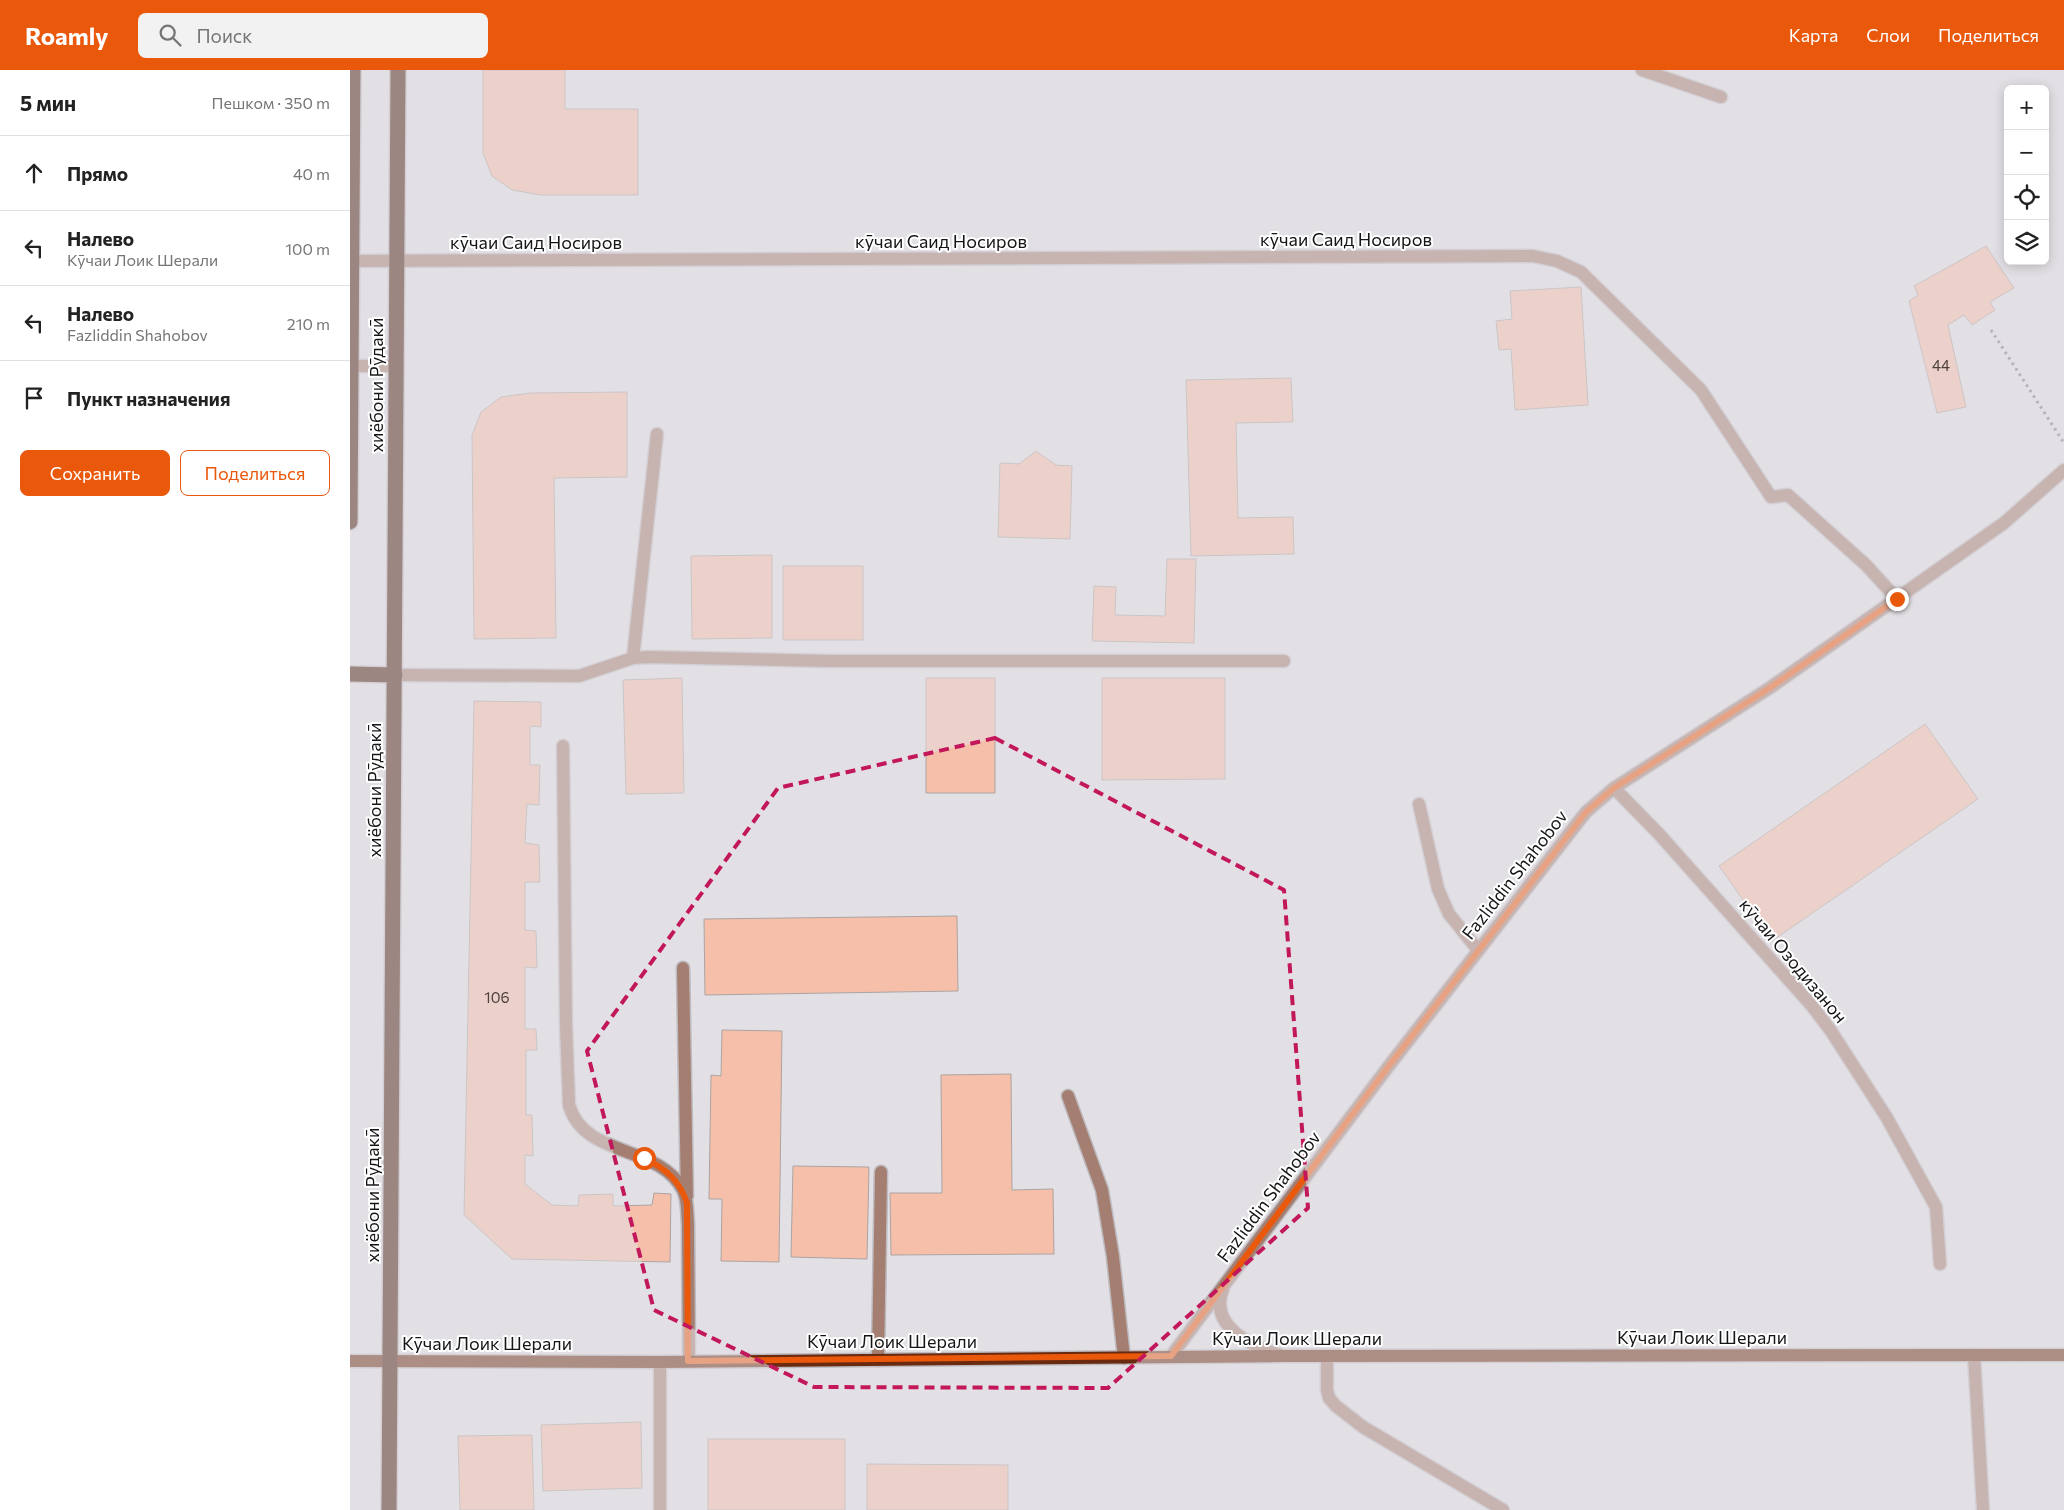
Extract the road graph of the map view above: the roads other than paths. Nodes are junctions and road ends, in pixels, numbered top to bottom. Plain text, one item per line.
1 (353, 70) edge
2 (398, 70) edge
3 (1642, 70) edge
4 (1721, 97) dead end
5 (351, 261) edge
6 (397, 261) junction
7 (351, 366) edge
8 (396, 366) junction
9 (657, 434) dead end
10 (2064, 470) edge
11 (350, 522) edge
12 (1897, 599) junction
13 (633, 658) junction
14 (1284, 661) dead end
15 (350, 674) edge
16 (395, 675) junction
17 (563, 746) dead end
18 (1614, 788) junction
19 (1419, 804) dead end
20 (1478, 950) junction
21 (682, 968) dead end
22 (1068, 1096) dead end
23 (882, 1172) dead end
24 (687, 1203) junction
25 (1940, 1264) dead end
26 (1225, 1284) junction
27 (1974, 1355) junction
28 (2064, 1355) edge
29 (1171, 1356) junction
30 (1285, 1356) junction
31 (1327, 1356) junction
32 (1124, 1358) junction
33 (878, 1360) junction
34 (350, 1361) edge
35 (390, 1361) junction
36 (688, 1361) junction
37 (660, 1362) junction
38 (390, 1510) edge
39 (660, 1510) edge
40 (1503, 1510) edge
41 (1983, 1510) edge

1 - 5 highway
2 - 6 highway, хиёбони Рӯдакӣ
3 - 4 street
5 - 6 street, кӯчаи Саид Носиров
5 - 7 highway
6 - 8 highway, хиёбони Рӯдакӣ
6 - 12 street, кӯчаи Саид Носиров
7 - 8 street
7 - 11 highway
8 - 16 highway, хиёбони Рӯдакӣ
9 - 13 street
10 - 12 street, Fazliddin Shahobov
12 - 18 street, Fazliddin Shahobov
13 - 14 street
13 - 16 street
15 - 16 highway
16 - 35 highway, хиёбони Рӯдакӣ
17 - 24 street
18 - 20 street, Fazliddin Shahobov
18 - 25 street, кӯчаи Озодизанон
19 - 20 street
20 - 26 street, Fazliddin Shahobov
21 - 24 street
22 - 32 street
23 - 33 street
24 - 36 street
26 - 29 street, Fazliddin Shahobov
26 - 30 street
27 - 28 main road, Кӯчаи Лоик Шерали
27 - 31 main road, Кӯчаи Лоик Шерали
27 - 41 street
29 - 30 main road, Кӯчаи Лоик Шерали
29 - 32 main road, Кӯчаи Лоик Шерали
30 - 31 main road, Кӯчаи Лоик Шерали
31 - 40 street
32 - 33 main road, Кӯчаи Лоик Шерали
33 - 36 main road, Кӯчаи Лоик Шерали
34 - 35 main road, Кӯчаи Лоик Шерали
35 - 37 main road, Кӯчаи Лоик Шерали
35 - 38 highway, хиёбони Рӯдакӣ
36 - 37 main road, Кӯчаи Лоик Шерали
37 - 39 street

